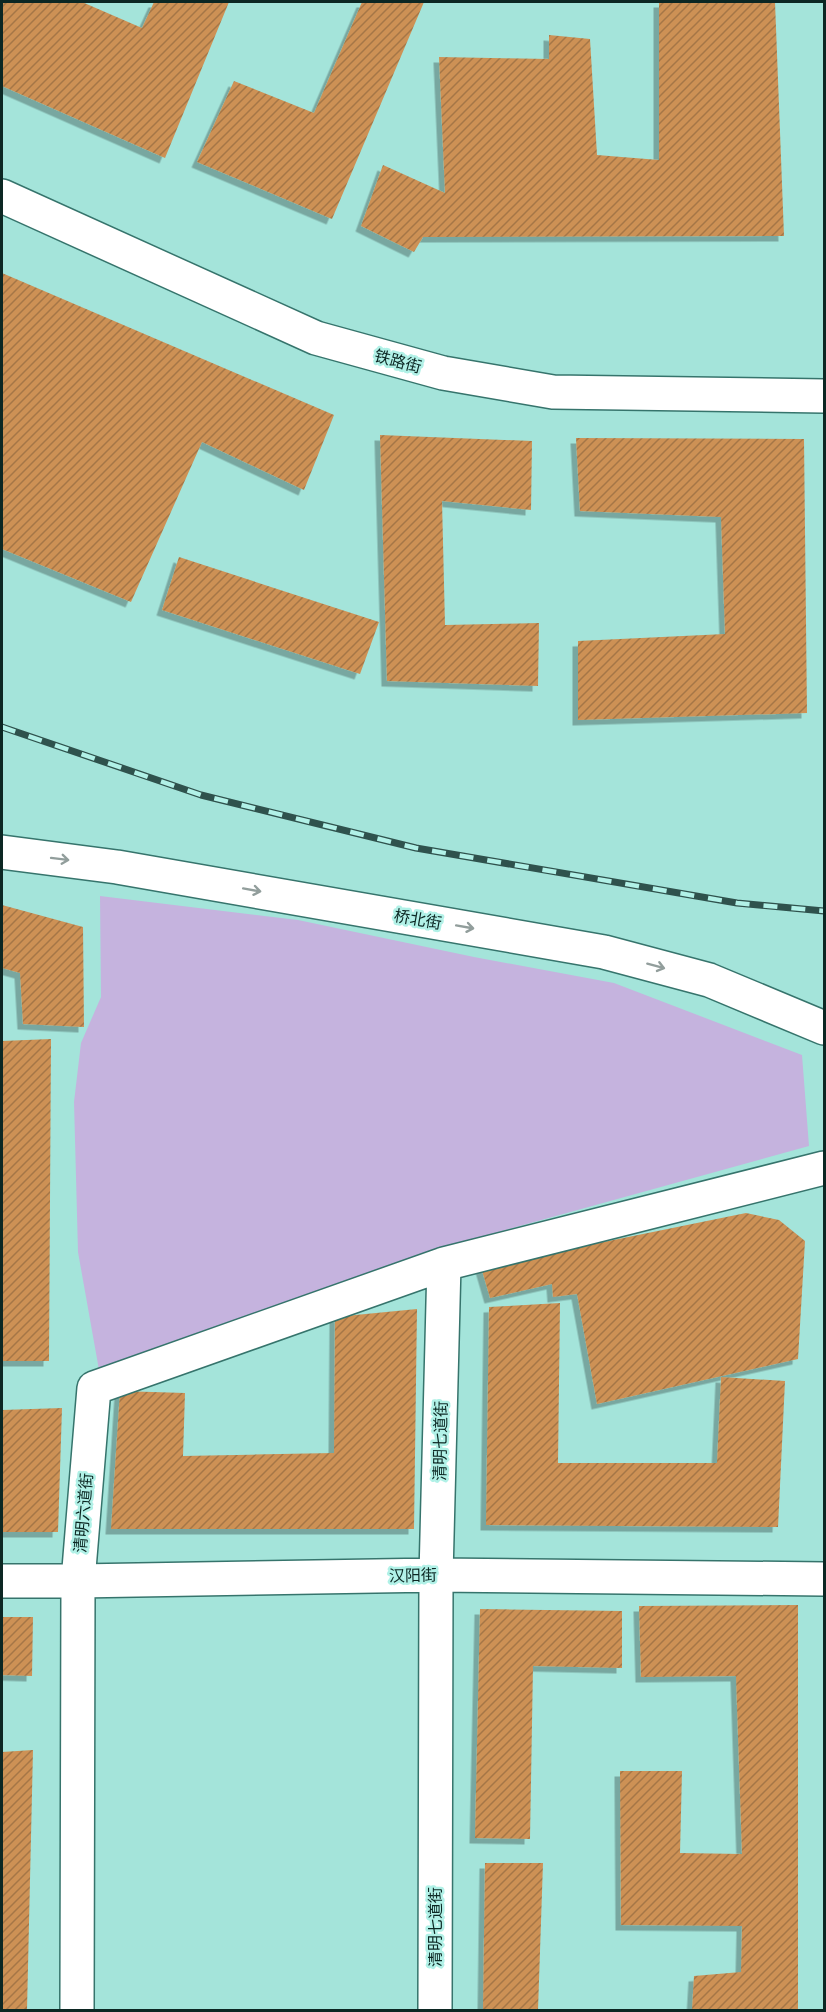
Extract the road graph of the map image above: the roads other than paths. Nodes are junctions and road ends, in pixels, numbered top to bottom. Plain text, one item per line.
1 (2, 196) edge
2 (825, 396) edge
3 (2, 852) edge
4 (825, 1028) edge
5 (825, 1168) edge
6 (444, 1264) junction
7 (436, 1575) junction
8 (825, 1579) edge
9 (2, 1581) edge
10 (78, 1581) junction
11 (77, 2010) edge
12 (435, 2010) edge

1 - 2 street, 铁路街
3 -> 4 street, 桥北街
5 - 6 street
6 - 7 street, 清明七道街
6 - 10 street, 清明六道街
7 - 8 street, 汉阳街
7 - 10 street, 汉阳街
7 - 12 street, 清明七道街
9 - 10 street, 汉阳街
10 - 11 street, 清明六道街

